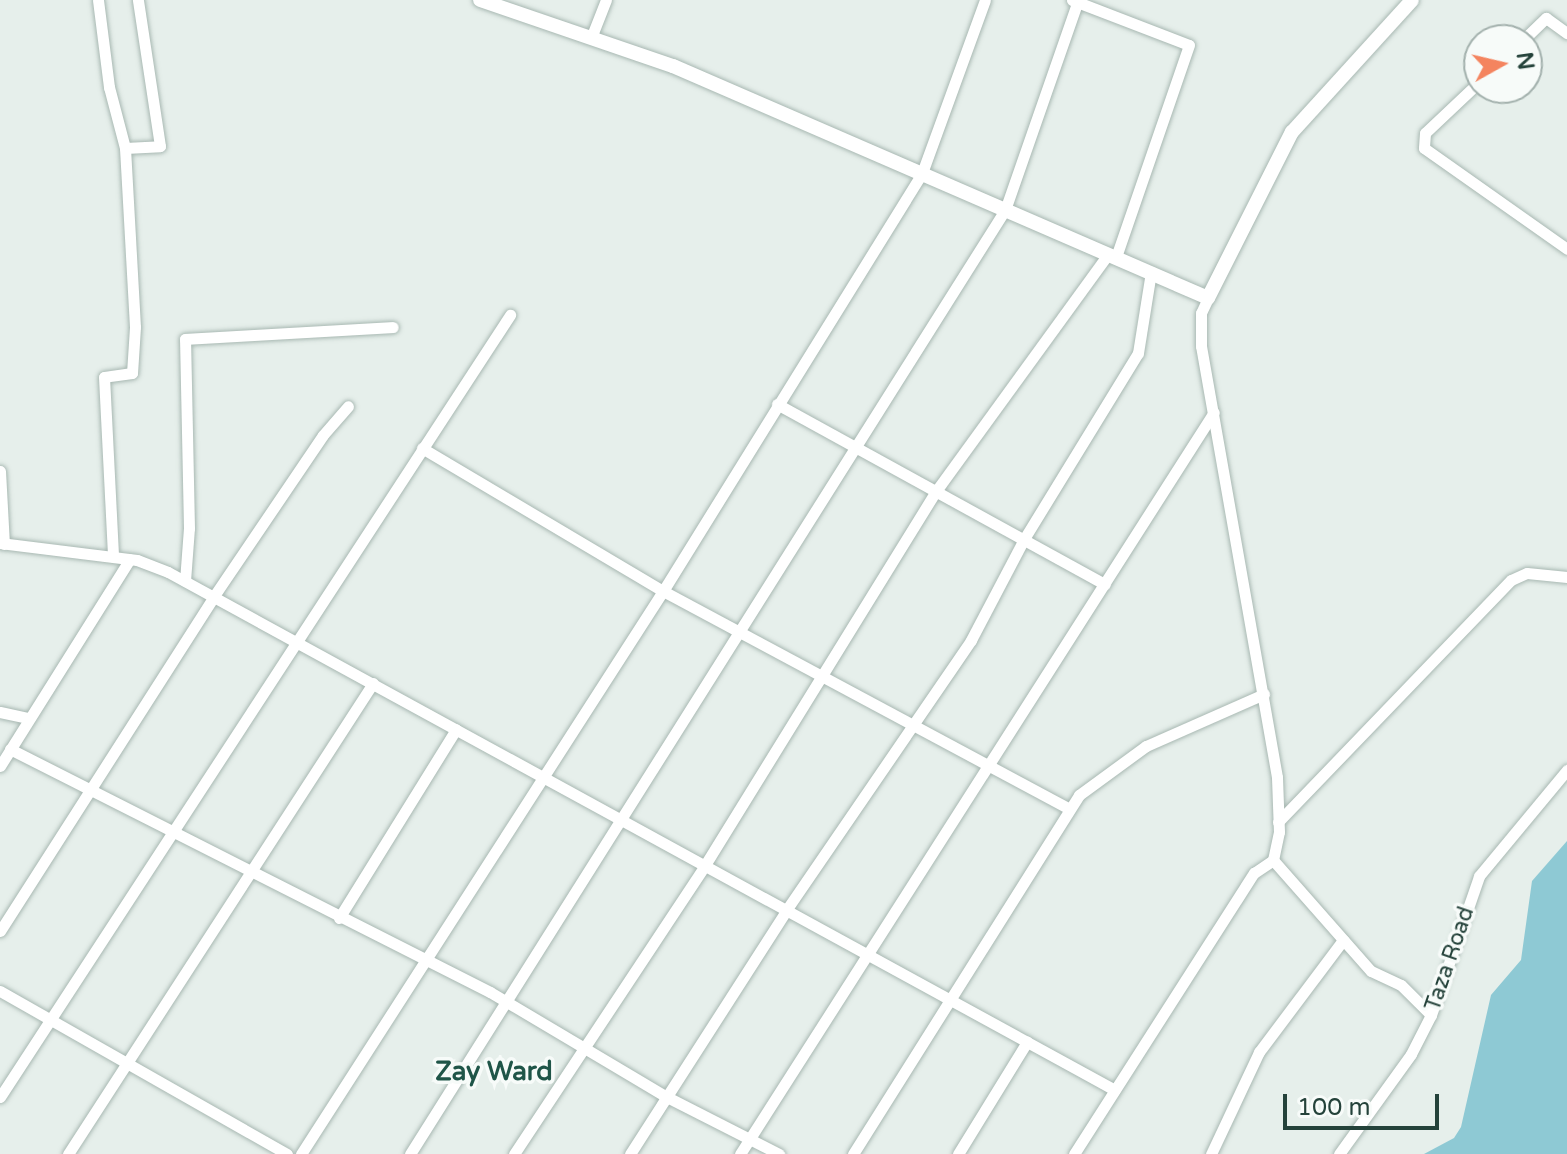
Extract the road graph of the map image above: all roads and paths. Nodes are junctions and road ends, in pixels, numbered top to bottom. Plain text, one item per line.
1 (98, 0) edge
2 (138, 0) edge
3 (480, 0) edge
4 (606, 0) edge
5 (985, 0) edge
6 (1412, 0) edge
7 (1075, 1) edge
8 (1540, 24) edge
9 (1567, 33) edge
10 (591, 38) junction
11 (1463, 97) edge
12 (125, 148) junction
13 (922, 173) junction
14 (1005, 210) junction
15 (1567, 249) edge
16 (1112, 256) junction
17 (1151, 272) junction
18 (1208, 298) junction
19 (510, 315) dead end
20 (393, 327) dead end
21 (777, 404) junction
22 (348, 406) dead end
23 (1214, 412) junction
24 (422, 448) junction
25 (857, 448) junction
26 (0, 471) edge
27 (936, 491) junction
28 (1024, 539) junction
29 (2, 544) edge
30 (113, 557) junction
31 (130, 559) junction
32 (1567, 577) edge
33 (185, 581) junction
34 (1105, 584) junction
35 (663, 591) junction
36 (214, 596) junction
37 (741, 632) junction
38 (298, 642) junction
39 (823, 675) junction
40 (373, 683) junction
41 (1264, 694) junction
42 (0, 712) edge
43 (28, 718) junction
44 (911, 723) junction
45 (456, 729) junction
46 (10, 749) junction
47 (989, 764) junction
48 (0, 766) edge
49 (1567, 770) edge
50 (540, 776) junction
51 (91, 791) junction
52 (1069, 809) junction
53 (623, 821) junction
54 (1278, 822) junction
55 (176, 834) junction
56 (1273, 860) junction
57 (705, 865) junction
58 (251, 873) junction
59 (787, 909) junction
60 (339, 918) junction
61 (0, 931) edge
62 (1343, 940) junction
63 (868, 953) junction
64 (426, 961) junction
65 (0, 991) edge
66 (946, 1001) junction
67 (503, 1003) junction
68 (1431, 1015) junction
69 (52, 1018) junction
70 (1027, 1042) junction
71 (586, 1045) junction
72 (130, 1064) junction
73 (1115, 1090) junction
74 (0, 1097) edge
75 (667, 1097) junction
76 (751, 1137) junction
77 (68, 1154) edge
78 (287, 1154) edge
79 (301, 1154) edge
80 (410, 1154) edge
81 (514, 1154) edge
82 (630, 1154) edge
83 (740, 1154) edge
84 (779, 1154) edge
85 (853, 1154) edge
86 (958, 1154) edge
87 (1074, 1154) edge
88 (1211, 1154) edge
89 (1339, 1154) edge

1 - 12 street
2 - 12 street
3 - 10 street
4 - 10 street
5 - 13 street
6 - 18 street
7 - 14 street
7 - 16 street
8 - 9 street
10 - 13 street
11 - 15 street
12 - 30 street
13 - 14 street
13 - 21 street
14 - 16 street
14 - 25 street
16 - 17 street
16 - 27 street
17 - 18 street
17 - 28 street
18 - 23 street
19 - 24 street
20 - 33 street
21 - 25 street
21 - 35 street
22 - 36 street
23 - 34 street
23 - 41 street
24 - 35 street
24 - 38 street
25 - 27 street
25 - 37 street
26 - 29 street
27 - 28 street
27 - 39 street
28 - 34 street
28 - 44 street
29 - 30 street
30 - 31 street
31 - 33 street
31 - 43 street
32 - 54 street
33 - 36 street
34 - 47 street
35 - 37 street
35 - 50 street
36 - 38 street
36 - 51 street
37 - 39 street
37 - 53 street
38 - 40 street
38 - 55 street
39 - 44 street
39 - 57 street
40 - 45 street
40 - 58 street
41 - 52 street
41 - 54 street
42 - 43 street
43 - 46 street
44 - 47 street
44 - 59 street
45 - 50 street
45 - 60 street
46 - 48 street
46 - 51 street
47 - 52 street
47 - 63 street
49 - 68 street, Taza Road
50 - 53 street
50 - 64 street
51 - 55 street
51 - 61 street
52 - 66 street
53 - 57 street
53 - 67 street
54 - 56 street
55 - 58 street
55 - 69 street
56 - 62 street
56 - 73 street
57 - 59 street
57 - 71 street
58 - 60 street
58 - 72 street
59 - 63 street
59 - 75 street
60 - 64 street
62 - 68 street
62 - 88 street
63 - 66 street
63 - 76 street
64 - 67 street
64 - 79 street
65 - 69 street
66 - 70 street
66 - 85 street
67 - 71 street
67 - 80 street
68 - 89 street, Taza Road
69 - 72 street
69 - 74 street
70 - 73 street
70 - 86 street
71 - 75 street
71 - 81 street
72 - 77 street
72 - 78 street
73 - 87 street
75 - 76 street
75 - 82 street
76 - 83 street
76 - 84 street

